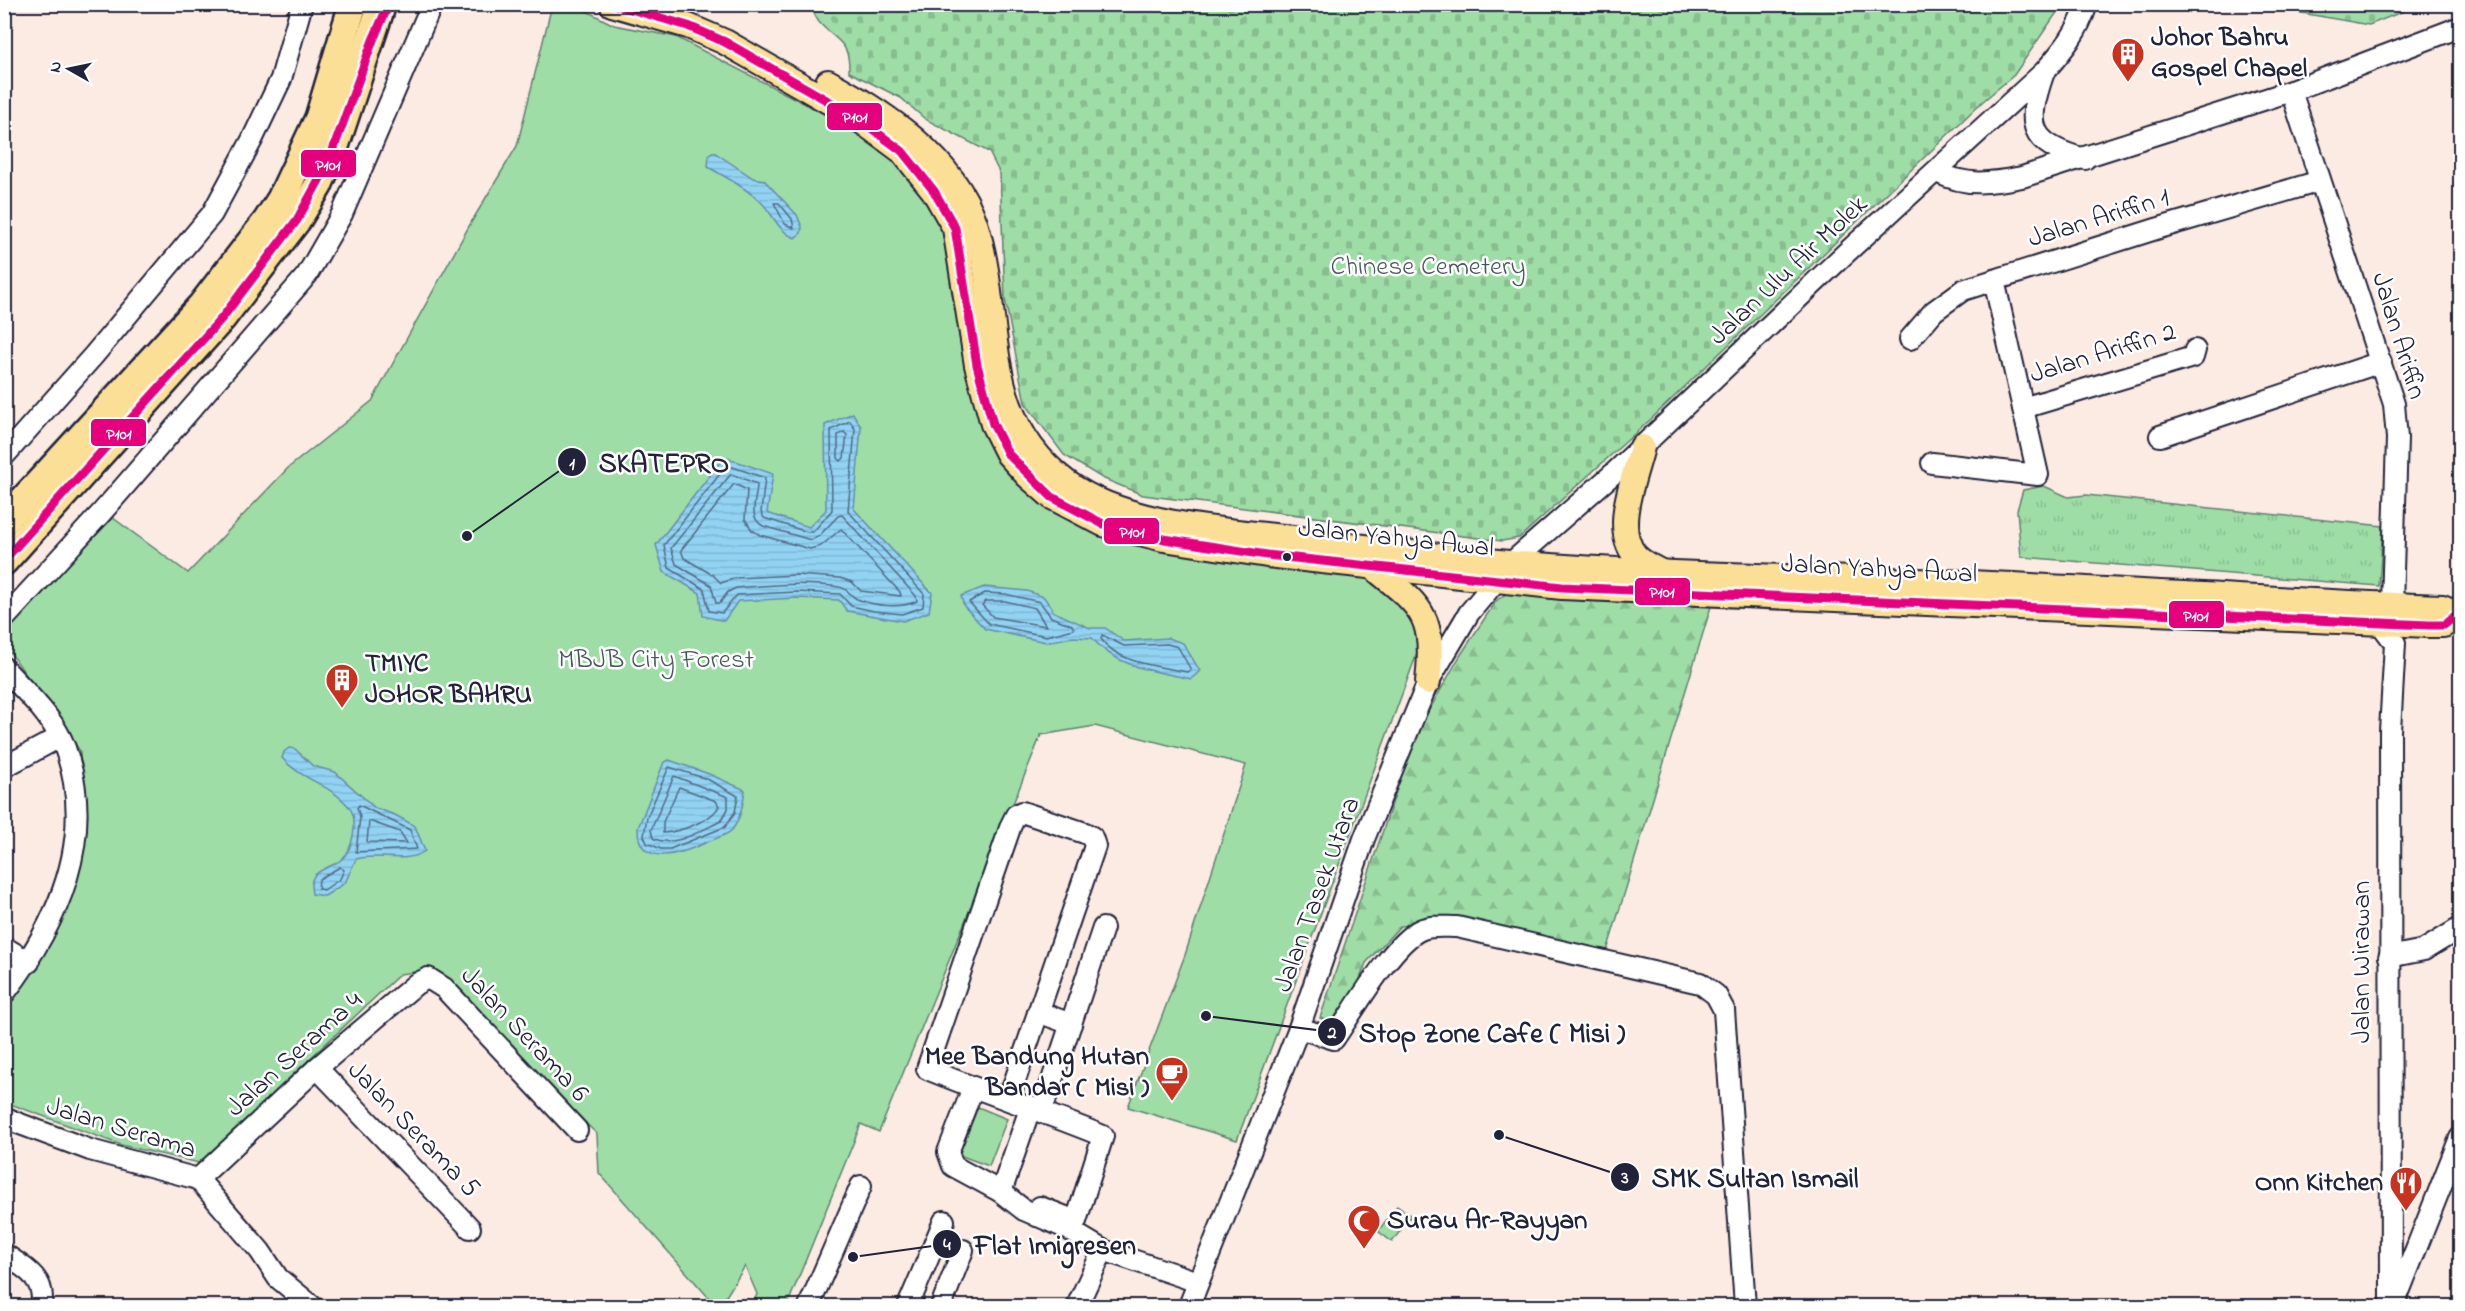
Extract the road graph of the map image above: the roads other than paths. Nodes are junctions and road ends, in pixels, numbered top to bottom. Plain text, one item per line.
1 (302, 4) edge
2 (352, 4) edge
3 (382, 4) edge
4 (389, 4) edge
5 (432, 4) edge
6 (612, 4) edge
7 (673, 4) edge
8 (2087, 4) edge
9 (2459, 32) edge
10 (373, 40) junction
11 (2044, 72) junction
12 (2291, 91) junction
13 (2085, 159) junction
14 (1937, 172) junction
15 (2320, 181) junction
16 (1994, 280) junction
17 (1910, 339) dead end
18 (2195, 350) dead end
19 (2381, 362) junction
20 (2023, 408) junction
21 (2160, 436) dead end
22 (1642, 447) junction
23 (4, 456) edge
24 (1932, 463) dead end
25 (4, 521) edge
26 (4, 561) edge
27 (1374, 568) junction
28 (1503, 571) junction
29 (1659, 571) junction
30 (2386, 614) junction
31 (2458, 616) edge
32 (4, 619) edge
33 (2418, 625) junction
34 (2395, 643) junction
35 (4, 668) edge
36 (1428, 681) junction
37 (60, 737) junction
38 (4, 767) edge
39 (1103, 928) dead end
40 (2460, 928) edge
41 (4, 947) edge
42 (2389, 957) junction
43 (29, 962) junction
44 (431, 978) joint
45 (4, 994) edge
46 (1038, 1012) junction
47 (1071, 1024) junction
48 (1299, 1028) junction
49 (317, 1068) junction
50 (973, 1088) junction
51 (1009, 1098) junction
52 (1037, 1108) junction
53 (4, 1118) edge
54 (577, 1130) dead end
55 (2460, 1138) edge
56 (198, 1179) junction
57 (861, 1186) dead end
58 (1001, 1192) junction
59 (1037, 1216) junction
60 (944, 1221) dead end
61 (470, 1228) dead end
62 (963, 1250) dead end
63 (1104, 1250) junction
64 (2416, 1252) junction
65 (4, 1254) edge
66 (2391, 1258) junction
67 (1198, 1282) junction
68 (41, 1305) edge
69 (312, 1306) edge
70 (809, 1306) edge
71 (908, 1306) edge
72 (941, 1306) edge
73 (1077, 1306) edge
74 (1189, 1306) edge
75 (1745, 1306) edge
76 (2392, 1306) edge

1 - 23 street
2 - 25 highway
3 - 10 highway
4 - 10 highway
5 - 32 street
6 - 27 main road, Jalan Yahya Awal
7 - 28 main road, Jalan Yahya Awal
8 - 11 street, Jalan Ulu Air Molek
9 - 12 street
10 - 26 highway
11 - 13 street
11 - 14 street, Jalan Ulu Air Molek
12 - 13 street
12 - 15 street, Jalan Ariffin
13 - 14 street
14 - 22 street, Jalan Ulu Air Molek
15 - 16 street, Jalan Ariffin 1
15 - 19 street, Jalan Ariffin
16 - 17 street, Jalan Ariffin 1
16 - 20 street
18 - 20 street, Jalan Ariffin 2
19 - 21 street
19 - 30 street, Jalan Ariffin
20 - 24 street
22 - 28 street, Jalan Ulu Air Molek
22 - 29 main road
27 - 28 main road, Jalan Yahya Awal
27 - 36 main road
28 - 29 main road, Jalan Yahya Awal
28 - 30 main road, Jalan Yahya Awal
28 - 36 street, Jalan Tasek Utara
29 - 30 main road, Jalan Yahya Awal
30 - 31 main road, Jalan Yahya Awal
30 - 33 main road, Jalan Yahya Awal
30 - 34 street
31 - 33 main road, Jalan Yahya Awal
33 - 34 street
34 - 42 street, Jalan Wirawan
35 - 37 street
36 - 48 street, Jalan Tasek Utara
37 - 38 street
37 - 43 street
39 - 47 street
40 - 42 street
41 - 43 street
42 - 66 street, Jalan Wirawan
43 - 45 street
44 - 49 street, Jalan Serama 4
44 - 54 street, Jalan Serama 6
46 - 47 street
46 - 50 street
46 - 51 street
47 - 52 street
48 - 67 street, Jalan Tasek Utara
48 - 75 street
49 - 56 street, Jalan Serama 4
49 - 61 street, Jalan Serama 5
50 - 51 street
50 - 58 street
51 - 52 street
52 - 58 street
52 - 59 street
53 - 56 street, Jalan Serama
55 - 64 street
56 - 69 street, Jalan Serama
57 - 70 street
58 - 59 street
59 - 63 street
60 - 71 street
62 - 72 street
63 - 67 street
63 - 73 street
64 - 66 street
64 - 76 street
65 - 68 street
66 - 76 street, Jalan Wirawan
67 - 74 street, Jalan Tasek Utara

